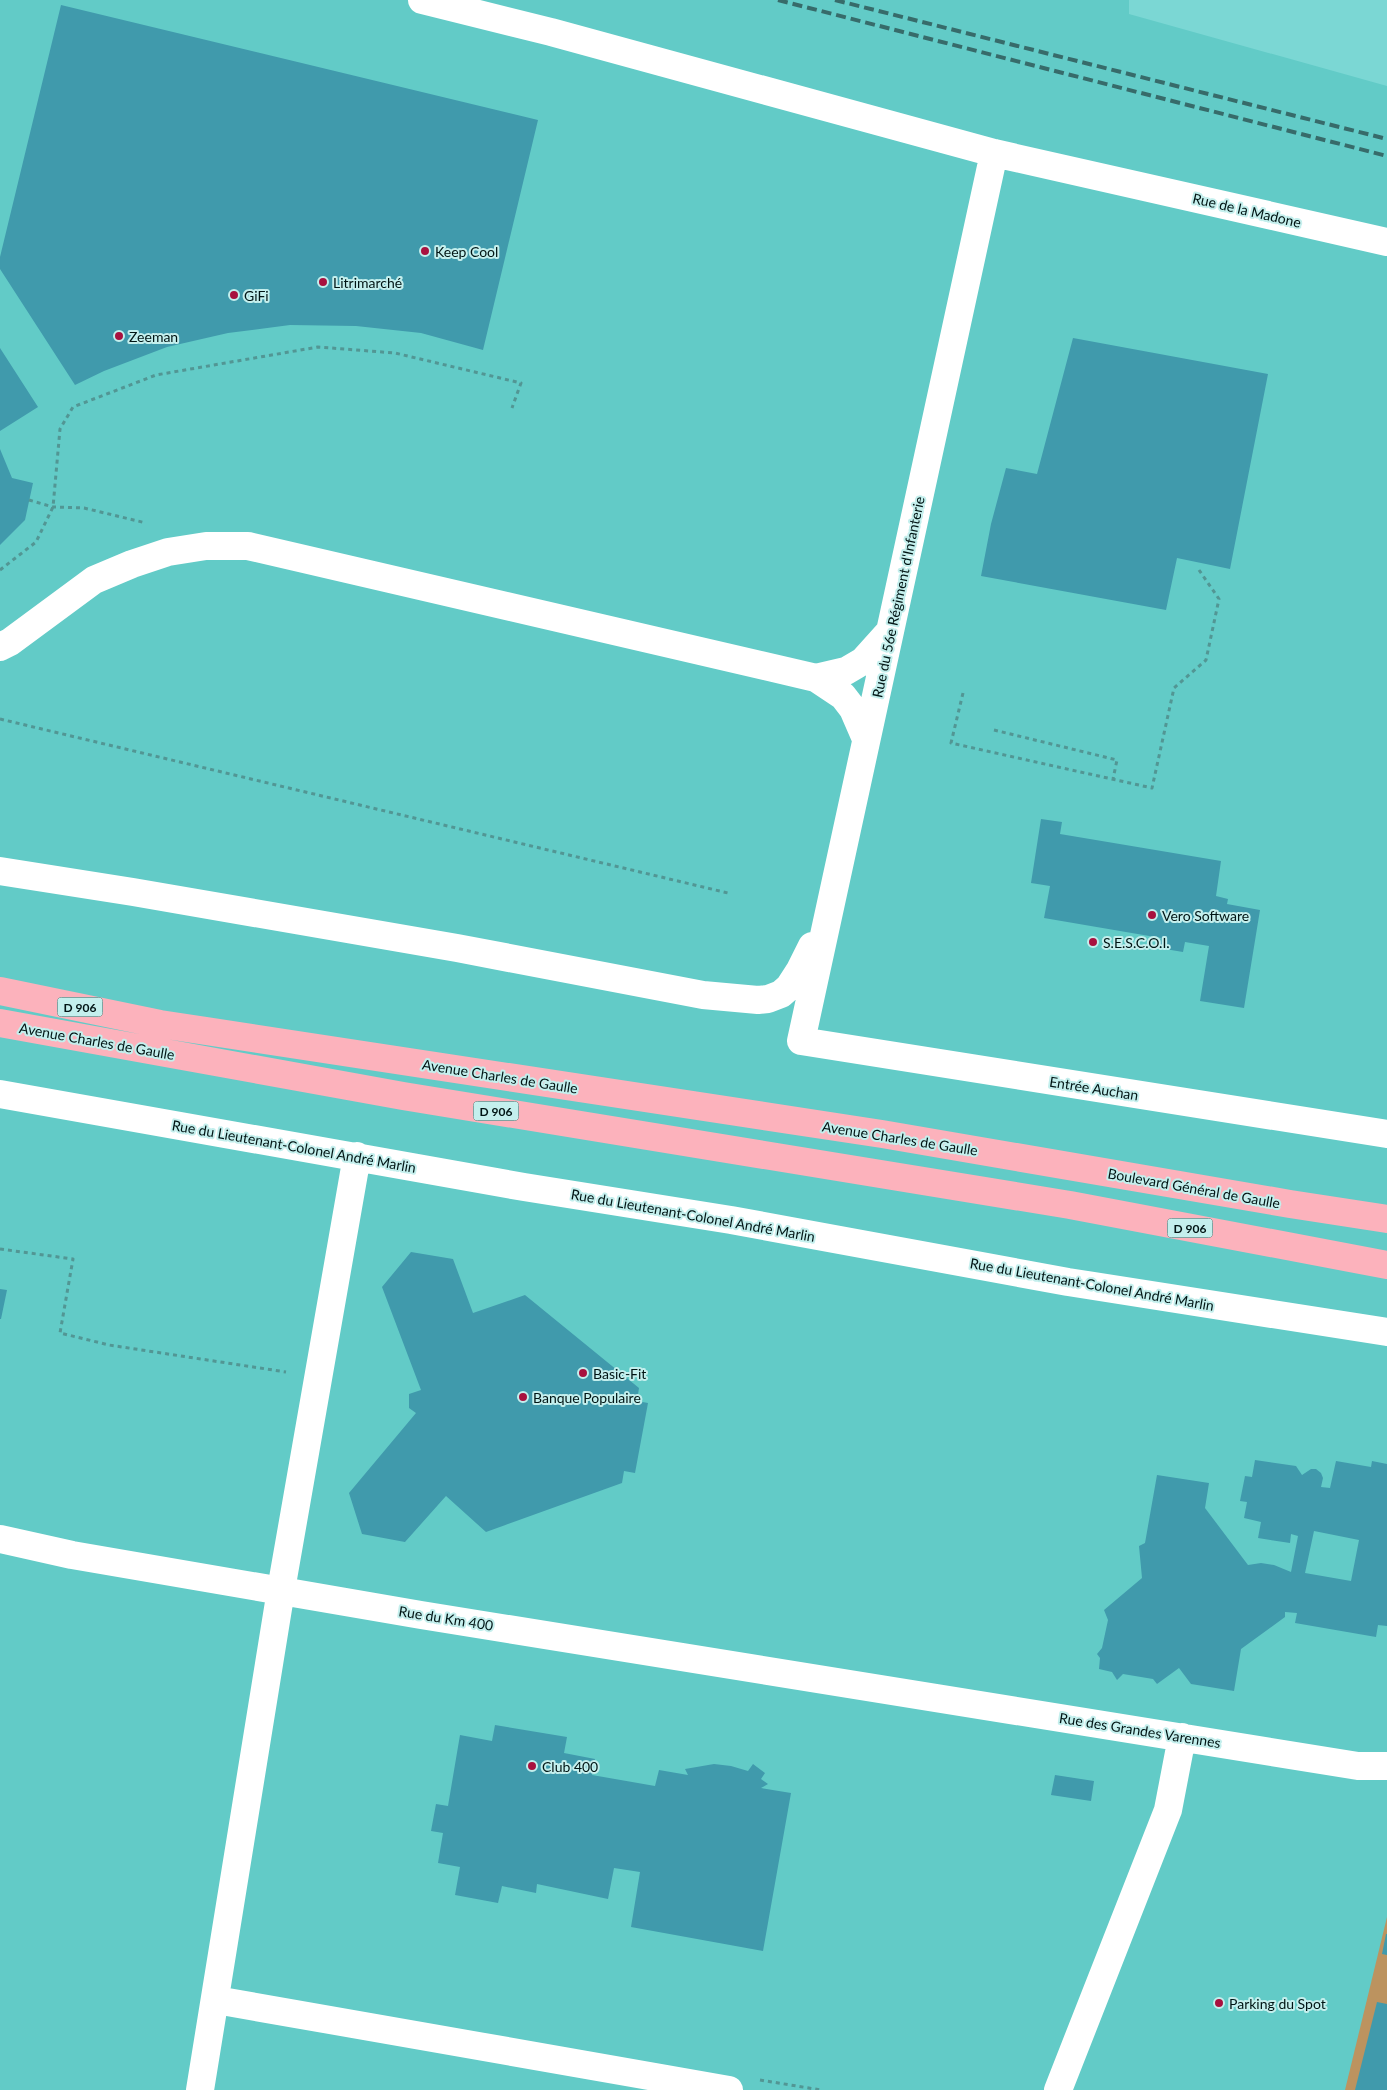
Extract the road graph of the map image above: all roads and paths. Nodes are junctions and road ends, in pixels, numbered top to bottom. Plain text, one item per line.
1 (422, 0) edge
2 (994, 153) junction
3 (1387, 242) edge
4 (512, 408) dead end
5 (29, 500) dead end
6 (54, 507) junction
7 (153, 525) dead end
8 (0, 570) edge
9 (1199, 570) dead end
10 (892, 630) junction
11 (0, 647) edge
12 (816, 678) junction
13 (963, 693) dead end
14 (0, 719) edge
15 (994, 730) dead end
16 (866, 739) junction
17 (1113, 779) junction
18 (0, 870) edge
19 (728, 893) dead end
20 (827, 917) junction
21 (0, 991) edge
22 (0, 1023) edge
23 (801, 1041) joint
24 (0, 1094) edge
25 (1387, 1134) edge
26 (1002, 1155) joint
27 (357, 1156) junction
28 (1387, 1219) edge
29 (0, 1249) edge
30 (1387, 1265) edge
31 (1387, 1332) edge
32 (318, 1378) junction
33 (0, 1539) edge
34 (282, 1590) junction
35 (894, 1690) joint
36 (1182, 1737) junction
37 (1387, 1766) edge
38 (216, 2000) junction
39 (200, 2090) edge
40 (729, 2090) edge
41 (1058, 2090) edge

1 - 2 street, Rue de la Madone
2 - 3 street, Rue de la Madone
2 - 10 street, Rue du 56e Régiment d'Infanterie
4 - 6 path
5 - 6 path
6 - 7 path
6 - 8 path
9 - 17 path
10 - 12 street
10 - 16 street, Rue du 56e Régiment d'Infanterie
11 - 12 street
12 - 16 street
13 - 17 path
14 - 19 path
15 - 17 path
16 - 20 street, Rue du 56e Régiment d'Infanterie
18 - 20 street
20 - 23 street, Rue du 56e Régiment d'Infanterie
21 - 26 main road, Avenue Charles de Gaulle / D 906
22 - 30 main road, Avenue Charles de Gaulle / D 906
23 - 25 street, Entrée Auchan
24 - 27 street, Rue du Lieutenant-Colonel André Marlin
26 - 28 main road, Boulevard Général de Gaulle / D 906
27 - 31 street, Rue du Lieutenant-Colonel André Marlin
27 - 32 street
29 - 32 path
32 - 34 street
33 - 34 street, Rue du Km 400
34 - 35 street, Rue du Km 400
34 - 38 street
35 - 36 street, Rue des Grandes Varennes
36 - 37 street, Rue des Grandes Varennes
36 - 41 street
38 - 39 street
38 - 40 street

